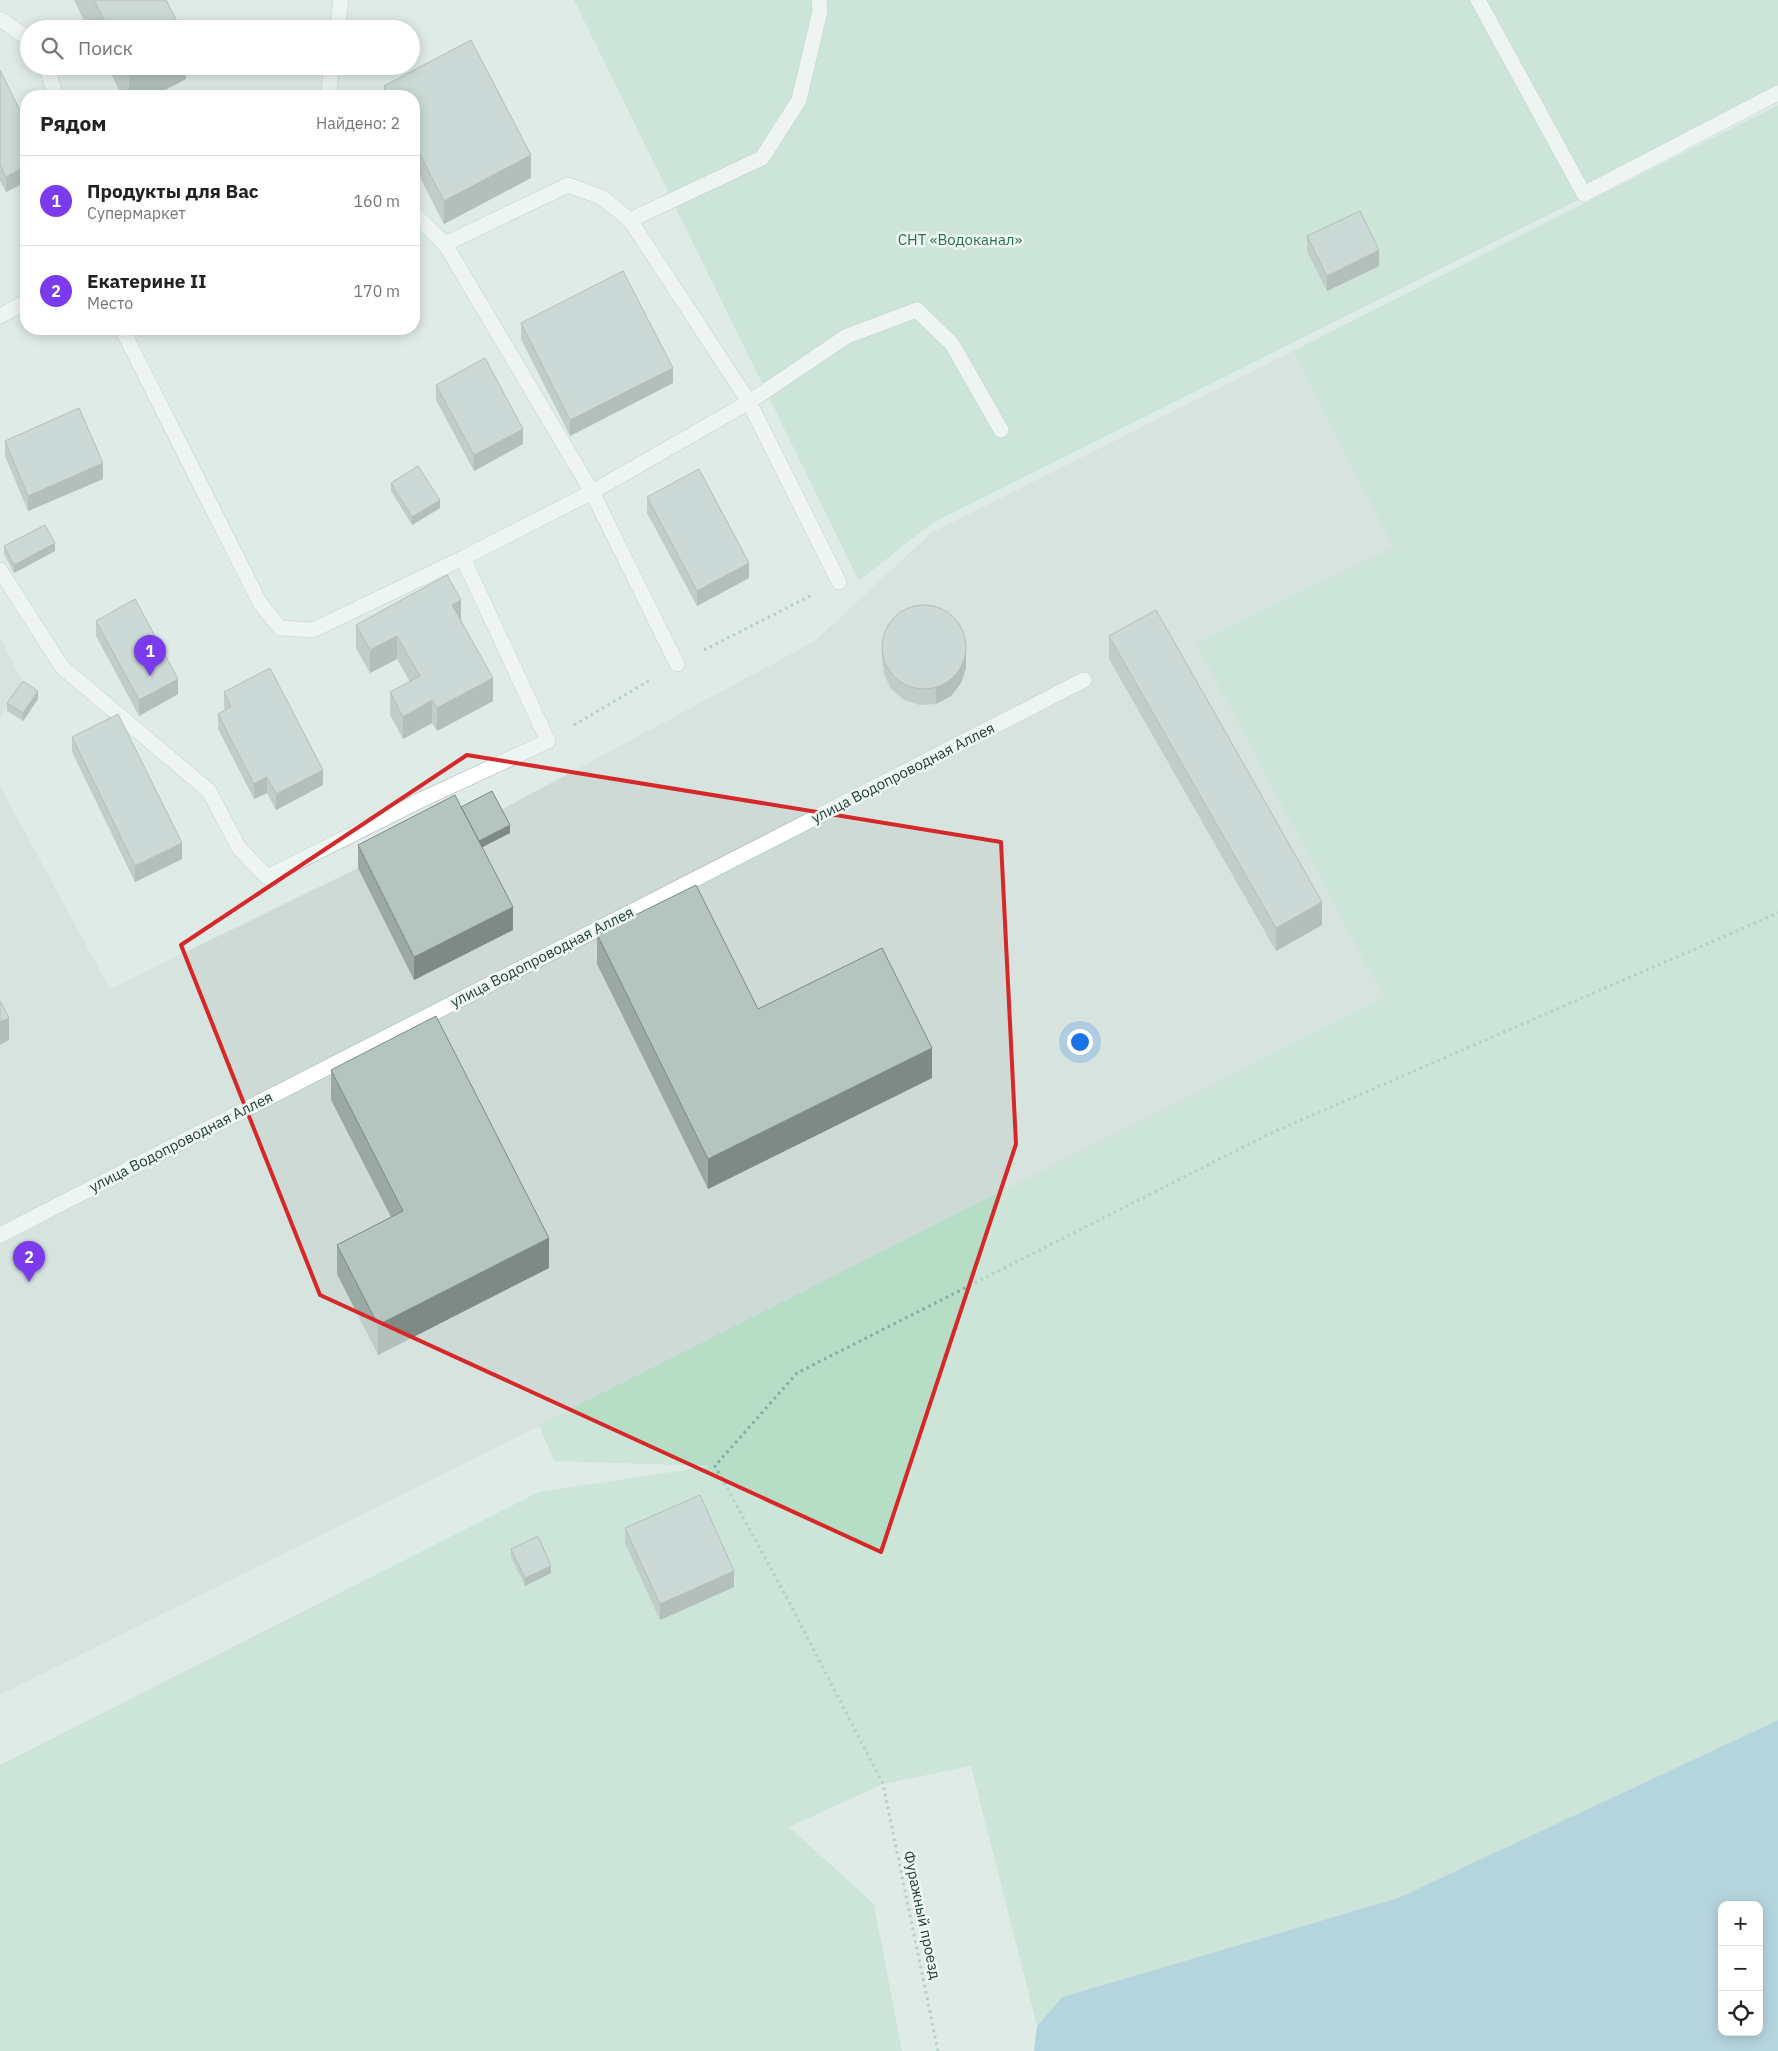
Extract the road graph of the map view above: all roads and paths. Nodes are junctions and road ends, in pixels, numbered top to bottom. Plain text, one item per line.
1 (342, 0) edge
2 (819, 0) edge
3 (1478, 0) edge
4 (0, 19) edge
5 (339, 20) edge
6 (20, 33) edge
7 (49, 75) edge
8 (331, 75) edge
9 (54, 90) edge
10 (329, 90) edge
11 (1778, 93) edge
12 (420, 220) edge
13 (630, 220) junction
14 (445, 244) junction
15 (20, 305) edge
16 (0, 316) edge
17 (125, 335) edge
18 (749, 402) junction
19 (1001, 430) dead end
20 (592, 492) junction
21 (463, 558) junction
22 (0, 570) edge
23 (839, 582) dead end
24 (677, 664) dead end
25 (1084, 680) dead end
26 (1778, 913) edge
27 (0, 1234) edge
28 (938, 2051) edge

1 - 5 street
2 - 13 street
3 - 11 street
4 - 6 street
7 - 9 street
8 - 10 street
12 - 14 street
13 - 14 street
13 - 18 street
14 - 20 street
15 - 16 street
17 - 21 street
18 - 19 street
18 - 20 street
18 - 23 street
20 - 21 street
20 - 24 street
21 - 22 street
25 - 27 street, улица Водопроводная Аллея
26 - 28 path, Фуражный проезд

